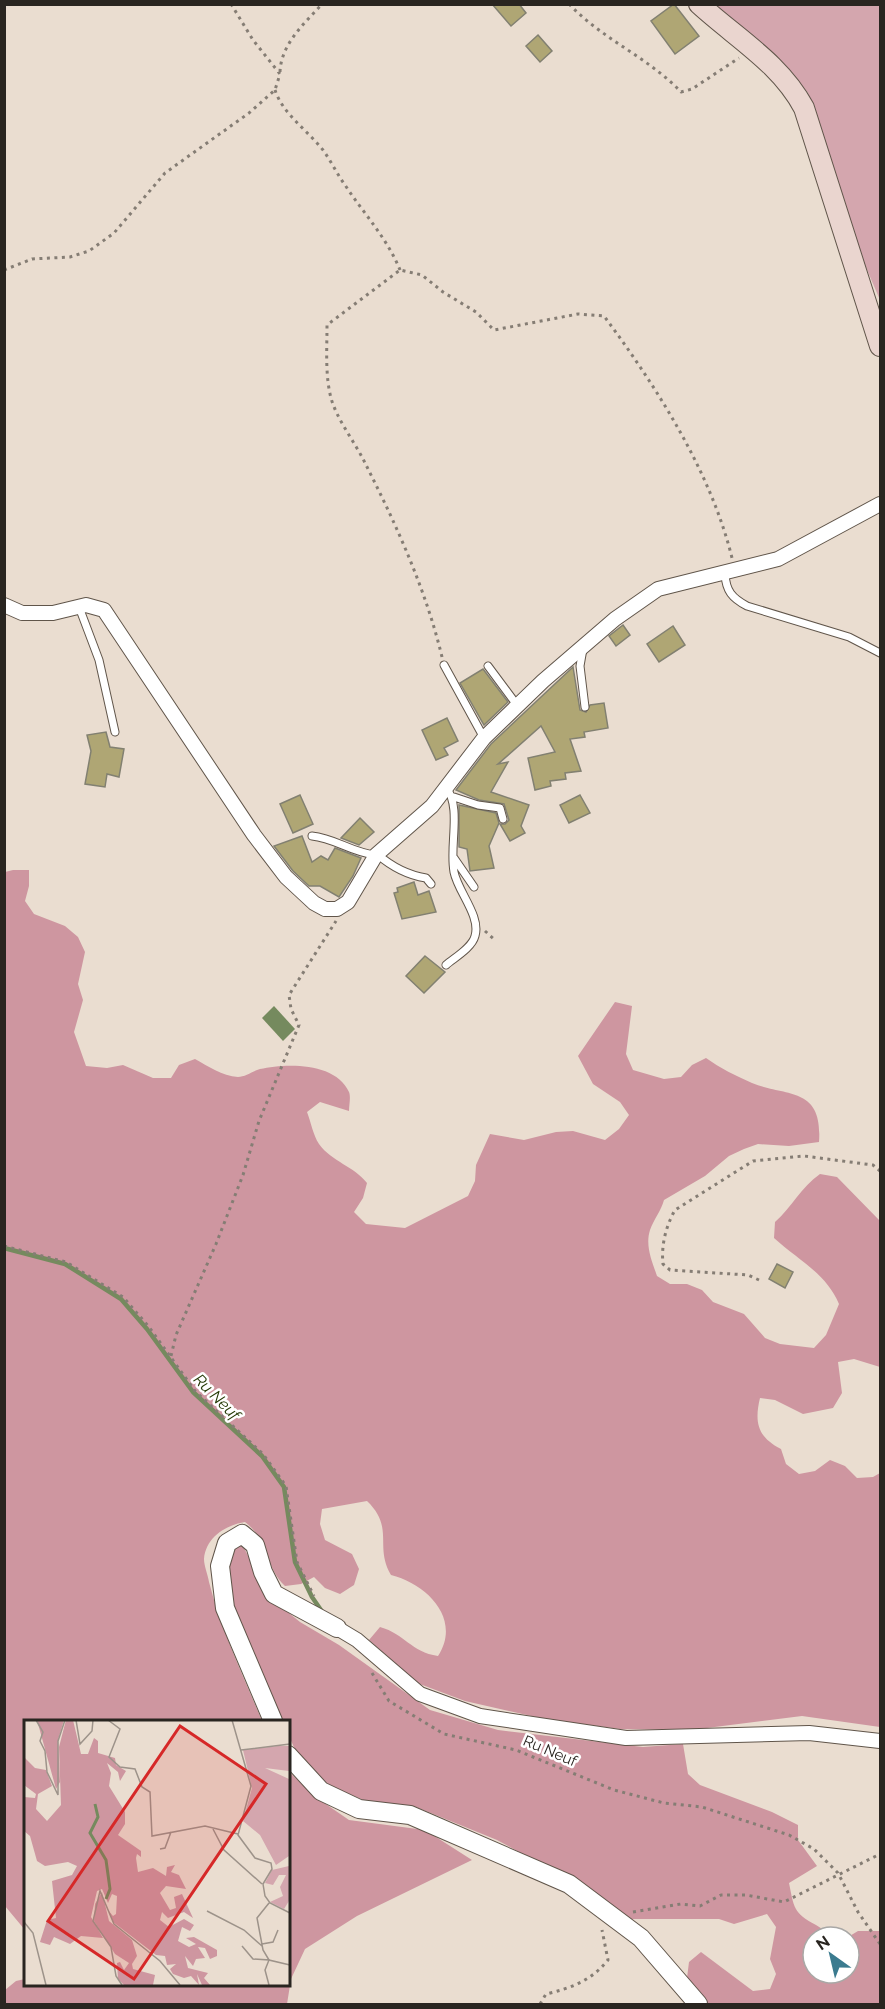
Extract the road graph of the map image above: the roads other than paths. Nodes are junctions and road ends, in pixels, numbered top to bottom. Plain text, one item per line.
1 (699, 4) edge
2 (880, 346) edge
3 (880, 504) edge
4 (730, 572) junction
5 (4, 605) edge
6 (79, 607) junction
7 (583, 646) junction
8 (880, 653) edge
9 (444, 664) road end
10 (488, 666) dead end
11 (517, 705) junction
12 (585, 706) dead end
13 (115, 732) dead end
14 (484, 738) junction
15 (450, 792) junction
16 (503, 819) dead end
17 (312, 836) dead end
18 (377, 854) junction
19 (453, 856) junction
20 (431, 884) dead end
21 (474, 887) dead end
22 (446, 965) dead end
23 (337, 1628) joint
24 (273, 1720) edge
25 (880, 1741) edge
26 (290, 1757) edge
27 (698, 2004) edge

1 - 2 main road
3 - 4 street
4 - 7 street
4 - 8 lane
5 - 6 street
6 - 13 lane
6 - 18 street
7 - 11 street
7 - 12 lane
9 - 14 lane
10 - 11 lane
11 - 14 street
14 - 15 street
15 - 16 lane
15 - 18 street
15 - 19 lane
17 - 18 lane
18 - 20 lane
19 - 21 lane
19 - 22 lane
23 - 24 street
23 - 25 street
26 - 27 street

